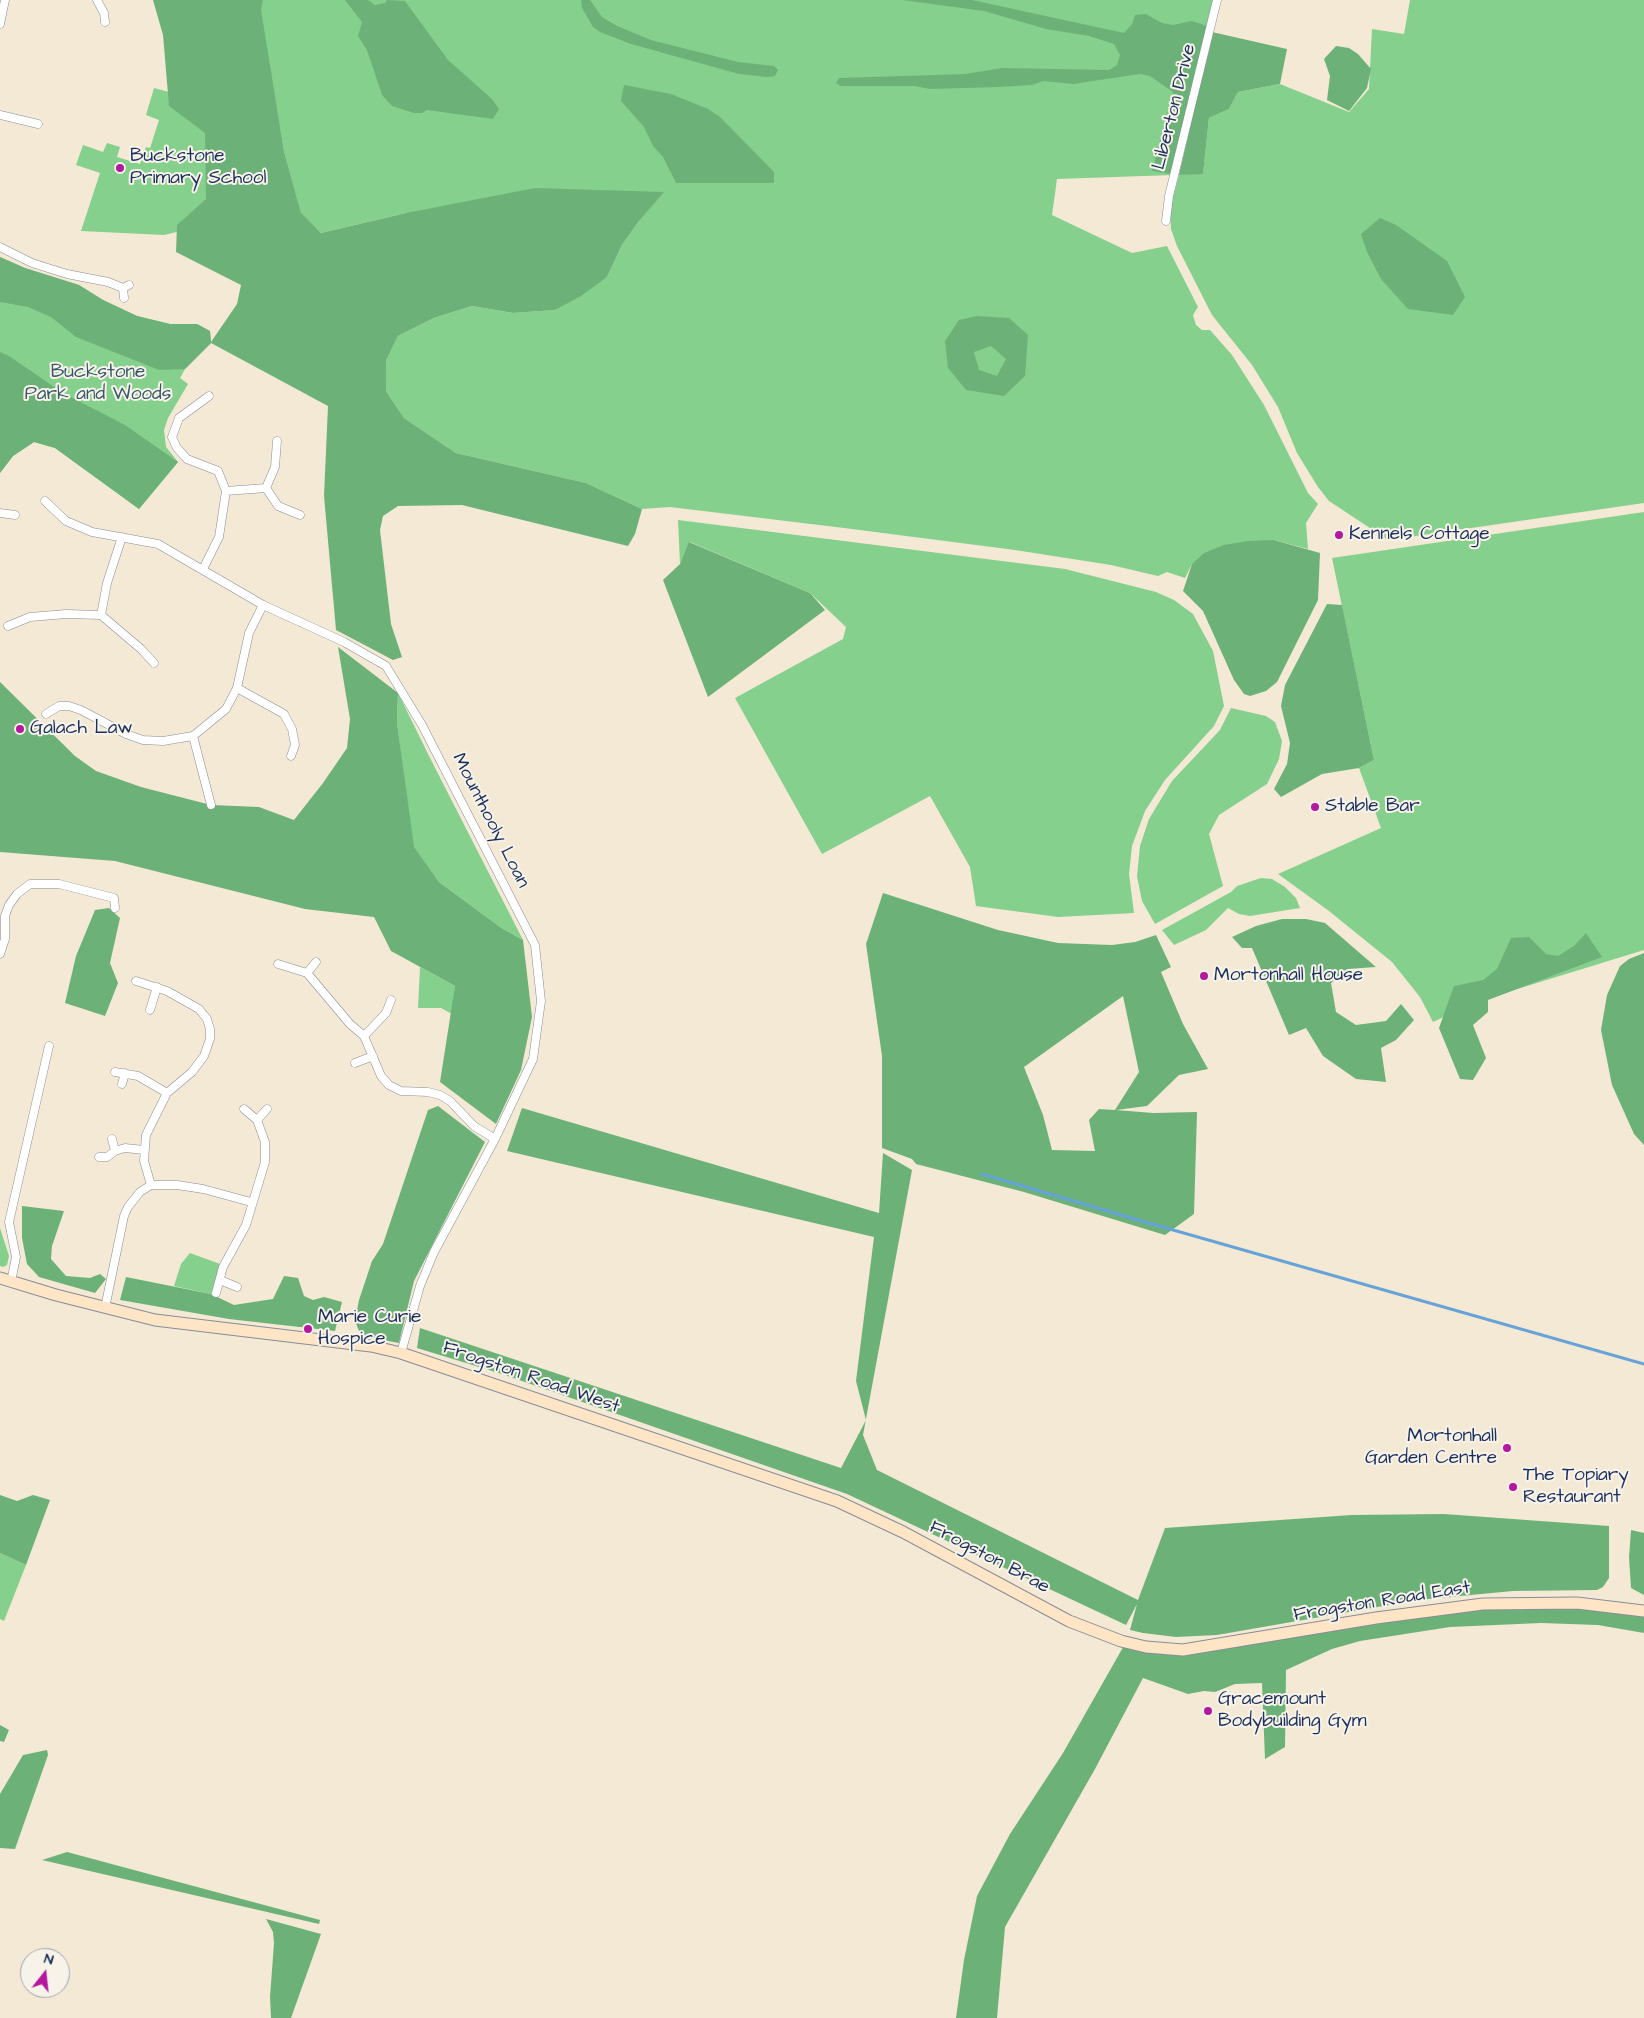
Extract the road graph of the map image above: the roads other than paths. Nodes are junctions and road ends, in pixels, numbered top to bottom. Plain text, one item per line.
1 (5, 0) edge
2 (97, 0) edge
3 (1216, 0) edge
4 (105, 22) dead end
5 (2, 27) edge
6 (0, 114) edge
7 (38, 124) dead end
8 (1166, 222) dead end
9 (0, 247) edge
10 (124, 298) dead end
11 (209, 396) dead end
12 (277, 441) dead end
13 (266, 488) junction
14 (226, 491) junction
15 (45, 500) dead end
16 (0, 513) edge
17 (15, 515) dead end
18 (300, 515) dead end
19 (122, 537) junction
20 (203, 570) junction
21 (263, 605) junction
22 (101, 616) junction
23 (8, 626) dead end
24 (154, 663) dead end
25 (237, 688) junction
26 (46, 714) dead end
27 (193, 736) junction
28 (291, 756) dead end
29 (211, 805) dead end
30 (115, 908) dead end
31 (0, 954) edge
32 (316, 962) dead end
33 (278, 964) dead end
34 (307, 973) junction
35 (136, 981) dead end
36 (156, 987) junction
37 (391, 1000) dead end
38 (150, 1010) dead end
39 (364, 1036) junction
40 (49, 1046) dead end
41 (373, 1056) junction
42 (355, 1064) dead end
43 (115, 1072) dead end
44 (125, 1074) junction
45 (122, 1084) dead end
46 (167, 1093) junction
47 (244, 1109) dead end
48 (267, 1109) dead end
49 (257, 1120) junction
50 (112, 1139) dead end
51 (496, 1139) junction
52 (144, 1150) junction
53 (114, 1151) junction
54 (98, 1157) dead end
55 (151, 1185) junction
56 (251, 1202) junction
57 (0, 1278) edge
58 (220, 1280) junction
59 (11, 1282) junction
60 (237, 1287) dead end
61 (216, 1293) dead end
62 (105, 1308) junction
63 (401, 1353) junction
64 (837, 1502) joint
65 (1644, 1611) edge
66 (1126, 1642) joint

1 - 5 street
2 - 4 street
3 - 8 street, Liberton Drive
6 - 7 street
9 - 10 street
11 - 14 street
12 - 13 street
13 - 14 street
13 - 18 street
14 - 20 street
15 - 19 street, Mounthooly Loan
16 - 17 street
19 - 20 street, Mounthooly Loan
19 - 22 street
20 - 21 street, Mounthooly Loan
21 - 25 street
21 - 51 street, Mounthooly Loan
22 - 23 street
22 - 24 street
25 - 27 street
25 - 28 street
26 - 27 street
27 - 29 street
30 - 31 street
32 - 34 street
33 - 34 street
34 - 39 street
35 - 36 street
36 - 38 street
36 - 46 street
37 - 39 street
39 - 41 street
40 - 59 street
41 - 42 street
41 - 51 street
43 - 44 street
44 - 45 street
44 - 46 street
46 - 52 street
47 - 49 street
48 - 49 street
49 - 56 street
50 - 53 street
51 - 63 street, Mounthooly Loan
52 - 53 street
52 - 55 street
53 - 54 street
55 - 56 street
55 - 62 street
56 - 58 street
57 - 59 main road, Frogston Road West
58 - 60 street
58 - 61 street
59 - 62 main road, Frogston Road West
62 - 63 main road, Frogston Road West
63 - 64 main road, Frogston Road West
64 - 66 main road, Frogston Brae
65 - 66 main road, Frogston Road East

